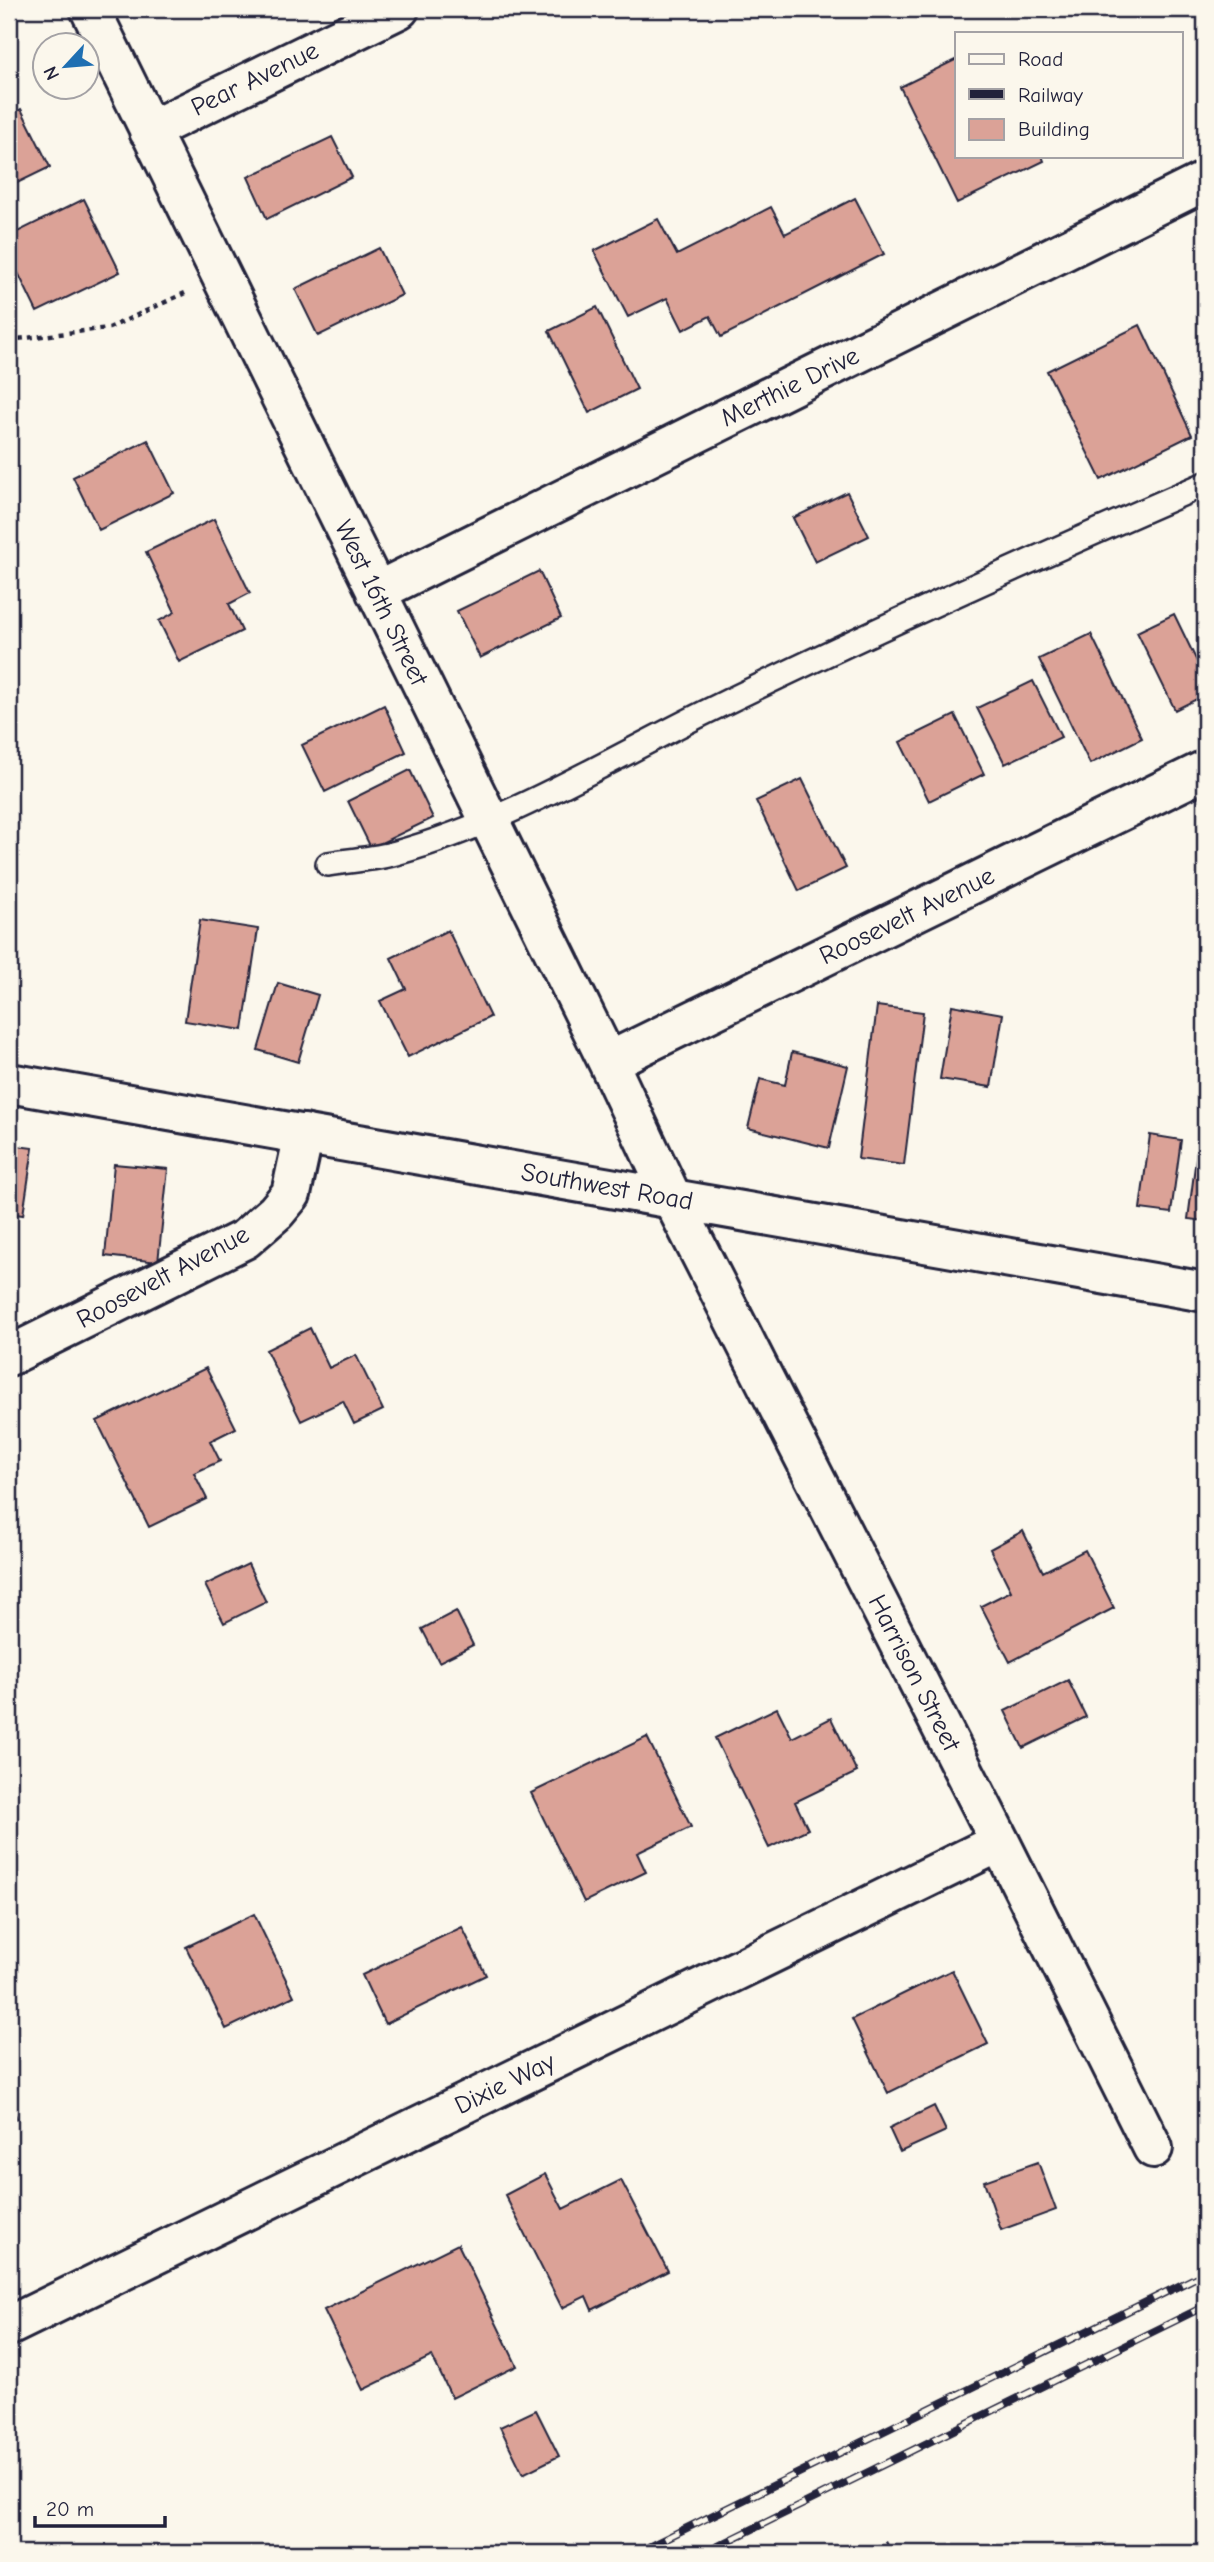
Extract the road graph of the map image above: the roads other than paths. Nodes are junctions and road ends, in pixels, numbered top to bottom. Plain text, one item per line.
1 (90, 9) edge
2 (399, 9) edge
3 (149, 131) junction
4 (1205, 181) edge
5 (1205, 484) edge
6 (376, 592) junction
7 (1205, 771) edge
8 (488, 820) junction
9 (328, 863) dead end
10 (608, 1062) junction
11 (9, 1083) edge
12 (304, 1134) junction
13 (672, 1198) junction
14 (1205, 1293) edge
15 (9, 1356) edge
16 (1000, 1842) junction
17 (1153, 2148) dead end
18 (9, 2326) edge

1 - 3 street, West 16th Street
2 - 3 street, Pear Avenue
3 - 6 street, West 16th Street
4 - 6 street, Merthie Drive
5 - 8 lane
6 - 8 street, West 16th Street
7 - 10 street, Roosevelt Avenue
8 - 9 lane
8 - 10 street, West 16th Street
10 - 13 street, West 16th Street
11 - 12 street, Southwest Road
12 - 13 street, Southwest Road
12 - 15 street, Roosevelt Avenue
13 - 14 street, Southwest Road
13 - 16 street, Harrison Street
16 - 17 street, Harrison Street
16 - 18 street, Dixie Way

